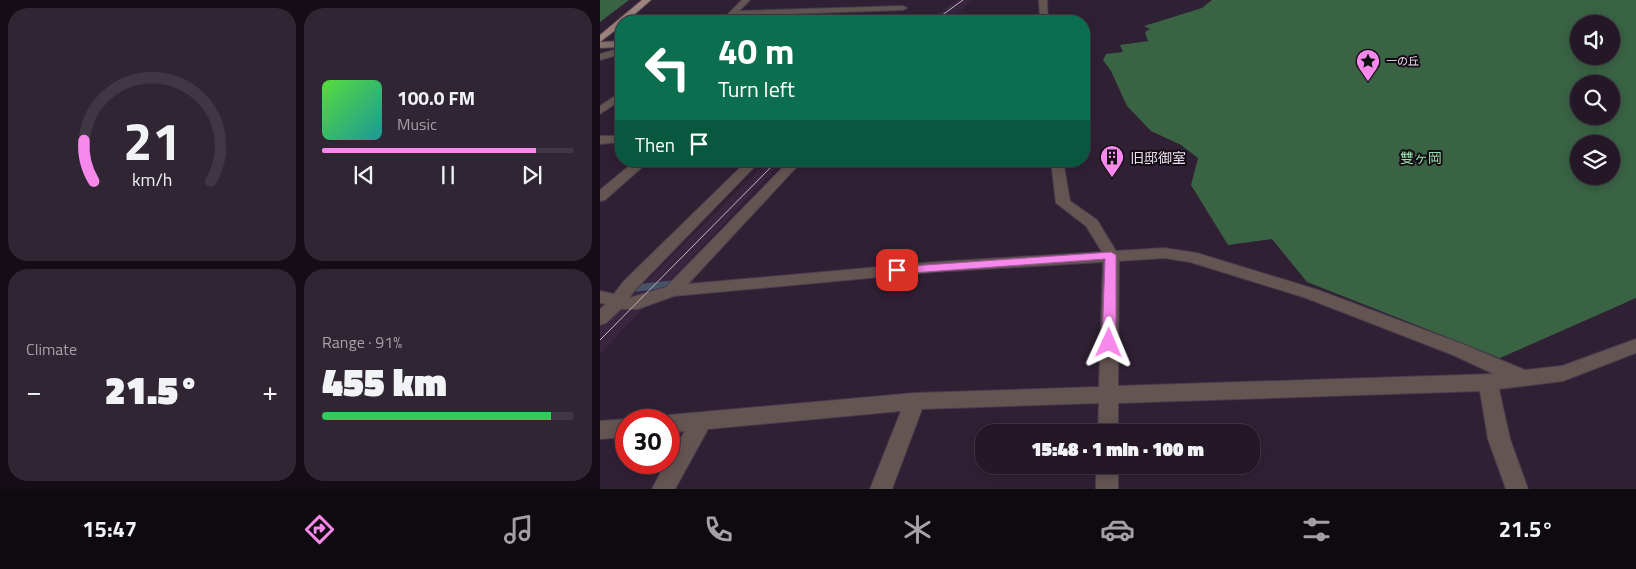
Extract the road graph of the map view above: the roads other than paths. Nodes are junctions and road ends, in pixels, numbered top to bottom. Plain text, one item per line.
1 (646, 0) edge
2 (746, 0) edge
3 (907, 0) edge
4 (1043, 0) edge
5 (733, 14) joint
6 (630, 15) edge
7 (1044, 15) edge
8 (615, 27) edge
9 (600, 39) edge
10 (615, 44) edge
11 (600, 45) edge
12 (615, 53) edge
13 (600, 57) edge
14 (615, 100) edge
15 (600, 111) edge
16 (615, 139) edge
17 (600, 140) edge
18 (636, 167) edge
19 (748, 167) edge
20 (790, 167) edge
21 (1058, 167) edge
22 (600, 198) edge
23 (1111, 255) junction
24 (672, 291) junction
25 (600, 297) edge
26 (618, 302) junction
27 (600, 319) edge
28 (1636, 346) edge
29 (1524, 378) junction
30 (1488, 383) junction
31 (1108, 396) junction
32 (914, 402) junction
33 (702, 421) junction
34 (680, 423) edge
35 (1108, 424) edge
36 (615, 429) edge
37 (600, 430) edge
38 (1107, 474) edge
39 (663, 489) edge
40 (881, 489) edge
41 (1107, 489) edge
42 (1517, 489) edge

1 - 6 main road
2 - 5 street
3 - 5 street
4 - 7 street
8 - 9 main road
10 - 11 street
12 - 13 street
14 - 15 street
16 - 17 street
18 - 22 street
19 - 26 street
20 - 24 street
21 - 23 street
23 - 24 street
23 - 29 street
23 - 31 street
24 - 26 street
25 - 26 street
26 - 27 street
28 - 29 street
29 - 30 street
30 - 31 street
30 - 42 street
31 - 32 street
31 - 35 street
32 - 33 street
32 - 40 street
33 - 34 street
33 - 39 street
36 - 37 street
38 - 41 street

